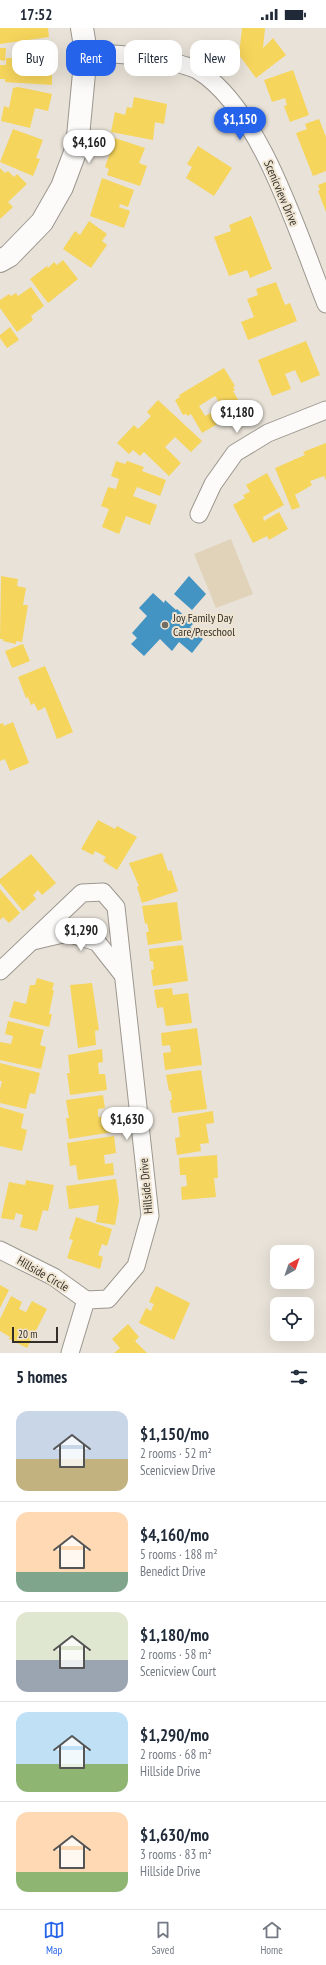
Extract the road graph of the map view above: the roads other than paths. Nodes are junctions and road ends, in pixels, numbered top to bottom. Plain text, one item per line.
1 (82, 28) edge
2 (84, 40) edge
3 (116, 54) edge
4 (84, 76) edge
5 (0, 261) edge
6 (326, 304) edge
7 (326, 410) edge
8 (199, 514) dead end
9 (33, 941) junction
10 (0, 971) edge
11 (123, 975) junction
12 (0, 1250) edge
13 (86, 1300) junction
14 (70, 1353) edge

1 - 2 street
3 - 6 street, Scenicview Drive
4 - 5 street
7 - 8 street
9 - 10 street
9 - 11 street
9 - 11 street, Hillside Drive
11 - 13 street, Hillside Drive
12 - 13 street, Hillside Circle
13 - 14 street

